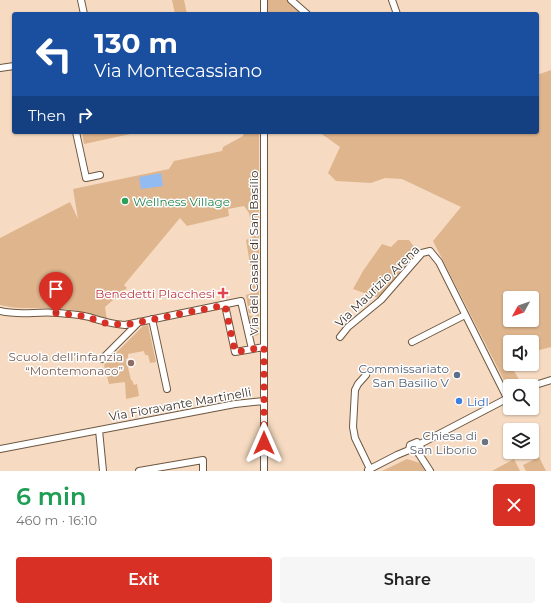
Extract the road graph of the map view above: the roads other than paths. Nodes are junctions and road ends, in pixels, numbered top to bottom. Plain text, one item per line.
1 (81, 0) edge
2 (264, 0) edge
3 (291, 0) edge
4 (392, 0) edge
5 (84, 12) edge
6 (264, 12) edge
7 (305, 12) edge
8 (396, 12) edge
9 (12, 66) edge
10 (0, 68) edge
11 (76, 134) edge
12 (264, 134) edge
13 (100, 175) dead end
14 (225, 305) junction
15 (0, 311) edge
16 (465, 315) junction
17 (152, 319) junction
18 (139, 322) junction
19 (340, 337) dead end
20 (412, 342) dead end
21 (264, 347) junction
22 (252, 349) junction
23 (102, 359) dead end
24 (366, 375) dead end
25 (551, 380) edge
26 (539, 384) edge
27 (503, 388) edge
28 (167, 389) dead end
29 (264, 401) junction
30 (503, 401) edge
31 (99, 430) junction
32 (420, 444) junction
33 (0, 449) edge
34 (409, 450) junction
35 (419, 454) junction
36 (368, 470) edge
37 (103, 471) edge
38 (139, 471) edge
39 (203, 471) edge
40 (264, 471) edge
41 (430, 471) edge

1 - 5 street
2 - 6 street
3 - 7 street
4 - 8 street
9 - 10 street
11 - 13 street
12 - 21 street, Via del Casale di San Basilio
14 - 17 street
14 - 22 street
14 - 22 street
15 - 18 street
16 - 19 street, Via Maurizio Arena
16 - 20 street
16 - 27 street, Via Maurizio Arena
17 - 18 street
17 - 28 street
18 - 23 street
21 - 22 street
21 - 29 street, Via del Casale di San Basilio
24 - 36 street
25 - 26 street
29 - 31 street, Via Fioravante Martinelli
29 - 40 street, Via del Casale di San Basilio
30 - 32 street
31 - 33 street, Via Fioravante Martinelli
31 - 37 street
32 - 34 street
32 - 35 street
34 - 35 street
34 - 36 street
35 - 41 street
38 - 39 street

